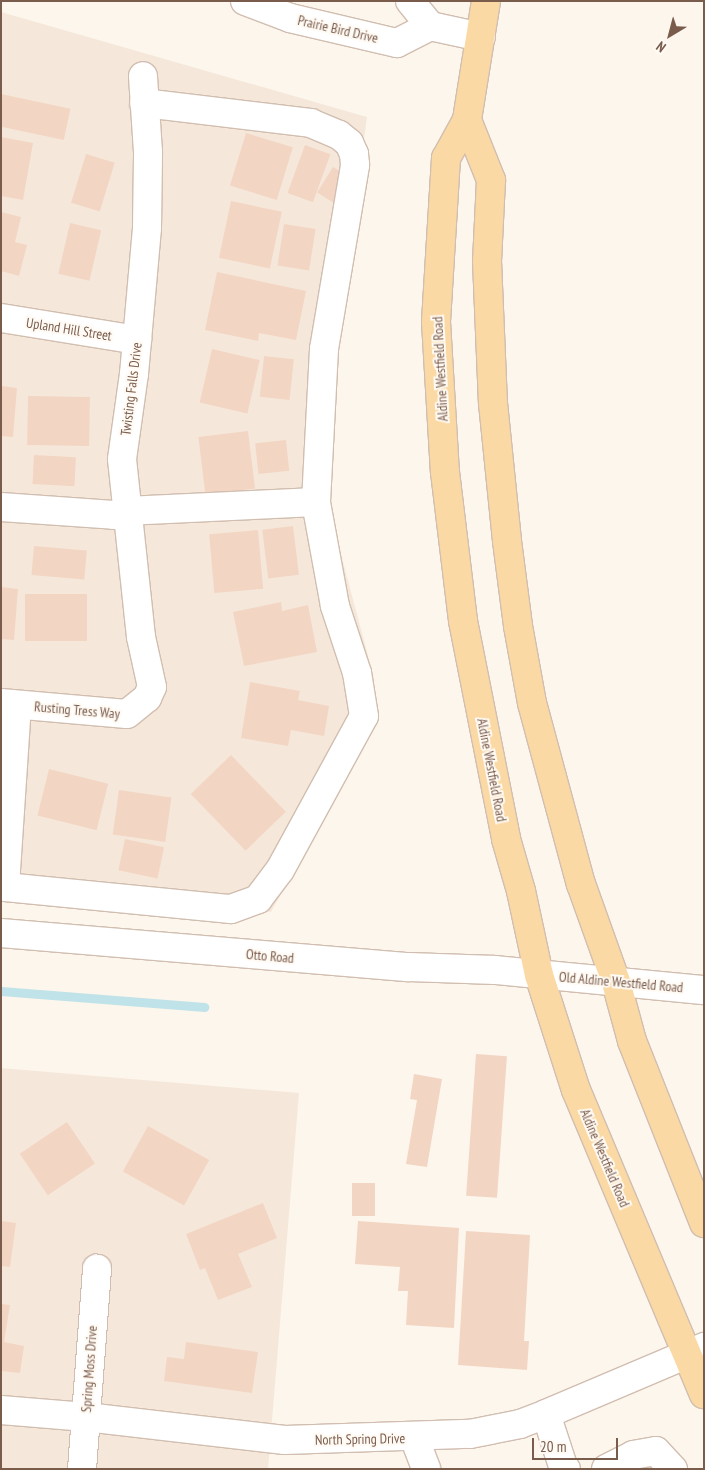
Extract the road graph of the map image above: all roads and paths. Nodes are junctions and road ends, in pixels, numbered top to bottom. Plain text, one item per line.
1 (245, 1) edge
2 (410, 1) edge
3 (486, 1) edge
4 (430, 26) junction
5 (482, 37) junction
6 (467, 120) junction
7 (1, 318) edge
8 (137, 340) junction
9 (316, 502) junction
10 (1, 507) edge
11 (126, 512) junction
12 (147, 698) joint
13 (9, 704) edge
14 (1, 933) edge
15 (539, 975) junction
16 (616, 982) junction
17 (704, 990) edge
18 (704, 1223) edge
19 (97, 1269) dead end
20 (695, 1350) edge
21 (704, 1394) edge
22 (1, 1410) edge
23 (546, 1414) junction
24 (86, 1417) junction
25 (414, 1437) junction
26 (562, 1468) edge
27 (82, 1469) edge
28 (426, 1469) edge
29 (606, 1469) edge
30 (673, 1469) edge

1 - 4 street, Prairie Bird Drive
2 - 4 street
3 - 5 main road, Aldine Westfield Road
4 - 5 street
5 - 6 main road, Aldine Westfield Road
6 - 15 main road, Aldine Westfield Road
6 - 16 main road
7 - 8 street, Upland Hill Street
8 - 9 street, Twisting Falls Drive
8 - 11 street, Twisting Falls Drive
9 - 11 street
9 - 13 street
10 - 11 street
11 - 12 street, Twisting Falls Drive
12 - 13 street, Rusting Tress Way
14 - 15 street, Otto Road
15 - 16 street, Old Aldine Westfield Road
15 - 20 main road, Aldine Westfield Road
16 - 17 street, Old Aldine Westfield Road
16 - 18 main road
19 - 24 street, Spring Moss Drive
20 - 21 main road, Aldine Westfield Road
20 - 23 street, North Spring Drive
22 - 24 street, North Spring Drive
23 - 25 street, North Spring Drive
23 - 26 street
24 - 25 street, North Spring Drive
24 - 27 street, Spring Moss Drive
25 - 28 street
29 - 30 street

